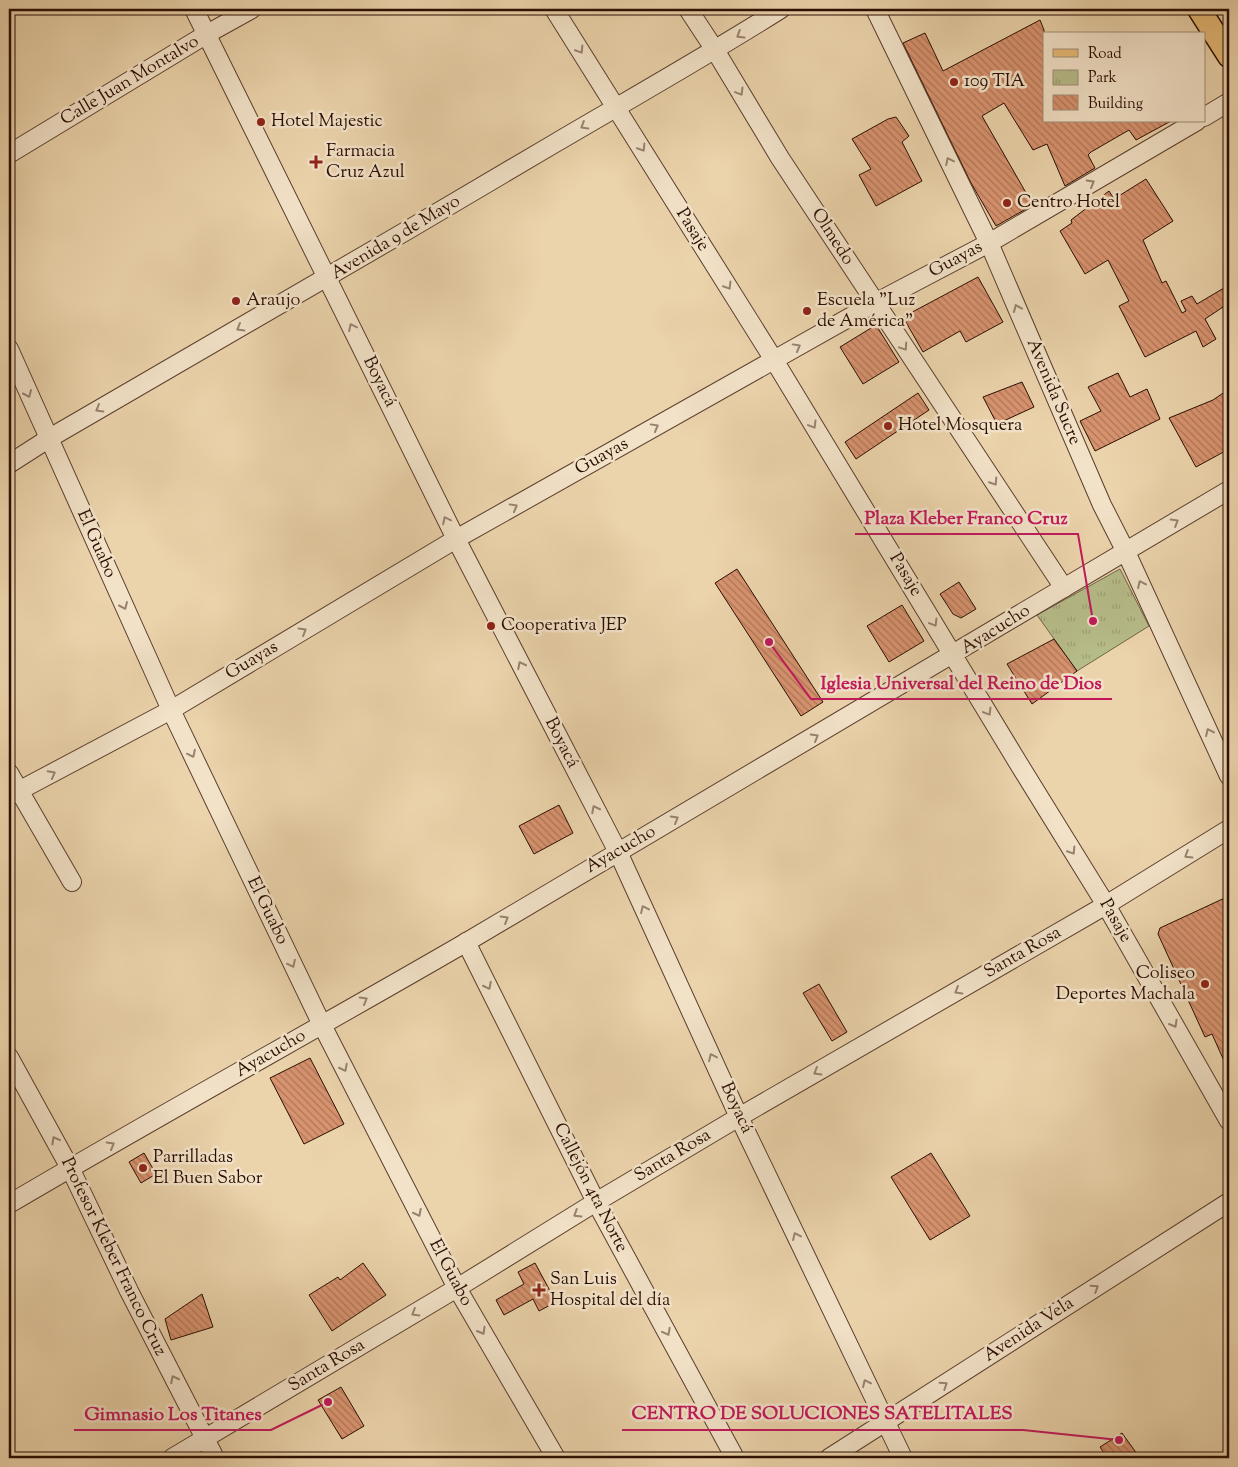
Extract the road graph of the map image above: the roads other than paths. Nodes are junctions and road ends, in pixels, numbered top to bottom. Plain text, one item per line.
1 (194, 9) edge
2 (252, 9) edge
3 (554, 9) edge
4 (688, 9) edge
5 (781, 9) edge
6 (875, 9) edge
7 (1199, 9) edge
8 (207, 34) junction
9 (715, 50) junction
10 (1229, 56) edge
11 (1229, 102) edge
12 (616, 107) junction
13 (1206, 116) edge
14 (1195, 122) edge
15 (9, 154) edge
16 (989, 243) junction
17 (328, 278) junction
18 (875, 303) junction
19 (9, 350) edge
20 (774, 360) junction
21 (48, 439) junction
22 (9, 464) edge
23 (1229, 490) edge
24 (456, 539) junction
25 (1126, 552) junction
26 (1064, 588) junction
27 (954, 656) junction
28 (171, 710) junction
29 (9, 773) edge
30 (1229, 776) edge
31 (14, 794) edge
32 (1229, 829) edge
33 (618, 852) junction
34 (72, 882) dead end
35 (1106, 905) junction
36 (466, 942) junction
37 (322, 1025) junction
38 (9, 1057) edge
39 (740, 1117) junction
40 (1229, 1122) edge
41 (70, 1168) junction
42 (596, 1202) junction
43 (1229, 1202) edge
44 (9, 1204) edge
45 (457, 1288) junction
46 (885, 1423) junction
47 (205, 1438) junction
48 (172, 1458) edge
49 (215, 1458) edge
50 (556, 1458) edge
51 (735, 1458) edge
52 (829, 1458) edge
53 (903, 1458) edge

1 - 8 street, Boyacá
2 - 8 street, Calle Juan Montalvo
3 -> 12 street, Pasaje
4 - 9 street, Olmedo
5 -> 9 street, Avenida 9 de Mayo
16 -> 6 street, Avenida Sucre
7 - 10 main road
8 - 15 street, Calle Juan Montalvo
8 - 17 street, Boyacá
9 - 12 street, Avenida 9 de Mayo
9 -> 18 street, Olmedo
11 - 13 street
12 -> 17 street, Avenida 9 de Mayo
12 -> 20 street, Pasaje
16 -> 14 street, Guayas
16 - 18 street, Guayas
25 -> 16 street, Avenida Sucre
17 -> 21 street, Avenida 9 de Mayo
24 -> 17 street, Boyacá
20 -> 18 street, Guayas
18 -> 26 street, Olmedo
19 -> 21 street, El Guabo
24 -> 20 street, Guayas
20 -> 27 street, Pasaje
21 - 22 street, Avenida 9 de Mayo
21 -> 28 street, El Guabo
25 -> 23 street, Ayacucho
28 -> 24 street, Guayas
33 -> 24 street, Boyacá
25 - 26 street, Ayacucho
30 -> 25 street, Avenida Sucre
26 - 27 street, Ayacucho
33 -> 27 street, Ayacucho
27 -> 35 street, Pasaje
31 -> 28 street, Guayas
28 -> 37 street, El Guabo
29 - 31 street
31 - 34 street
32 -> 35 street, Santa Rosa
36 -> 33 street, Ayacucho
39 -> 33 street, Boyacá
35 -> 39 street, Santa Rosa
35 -> 40 street, Pasaje
37 -> 36 street, Ayacucho
36 -> 42 street, Callejón 4ta Norte
41 -> 37 street, Ayacucho
37 -> 45 street, El Guabo
41 -> 38 street, Profesor Kleber Franco Cruz
39 - 42 street, Santa Rosa
46 -> 39 street, Boyacá
41 - 44 street, Ayacucho
47 -> 41 street, Profesor Kleber Franco Cruz
42 -> 45 street, Santa Rosa
42 -> 51 street, Callejón 4ta Norte
46 -> 43 street, Avenida Vela
45 -> 47 street, Santa Rosa
45 -> 50 street, El Guabo
46 - 52 street, Avenida Vela
46 - 53 street, Boyacá
47 - 48 street, Santa Rosa
47 - 49 street, Profesor Kleber Franco Cruz

